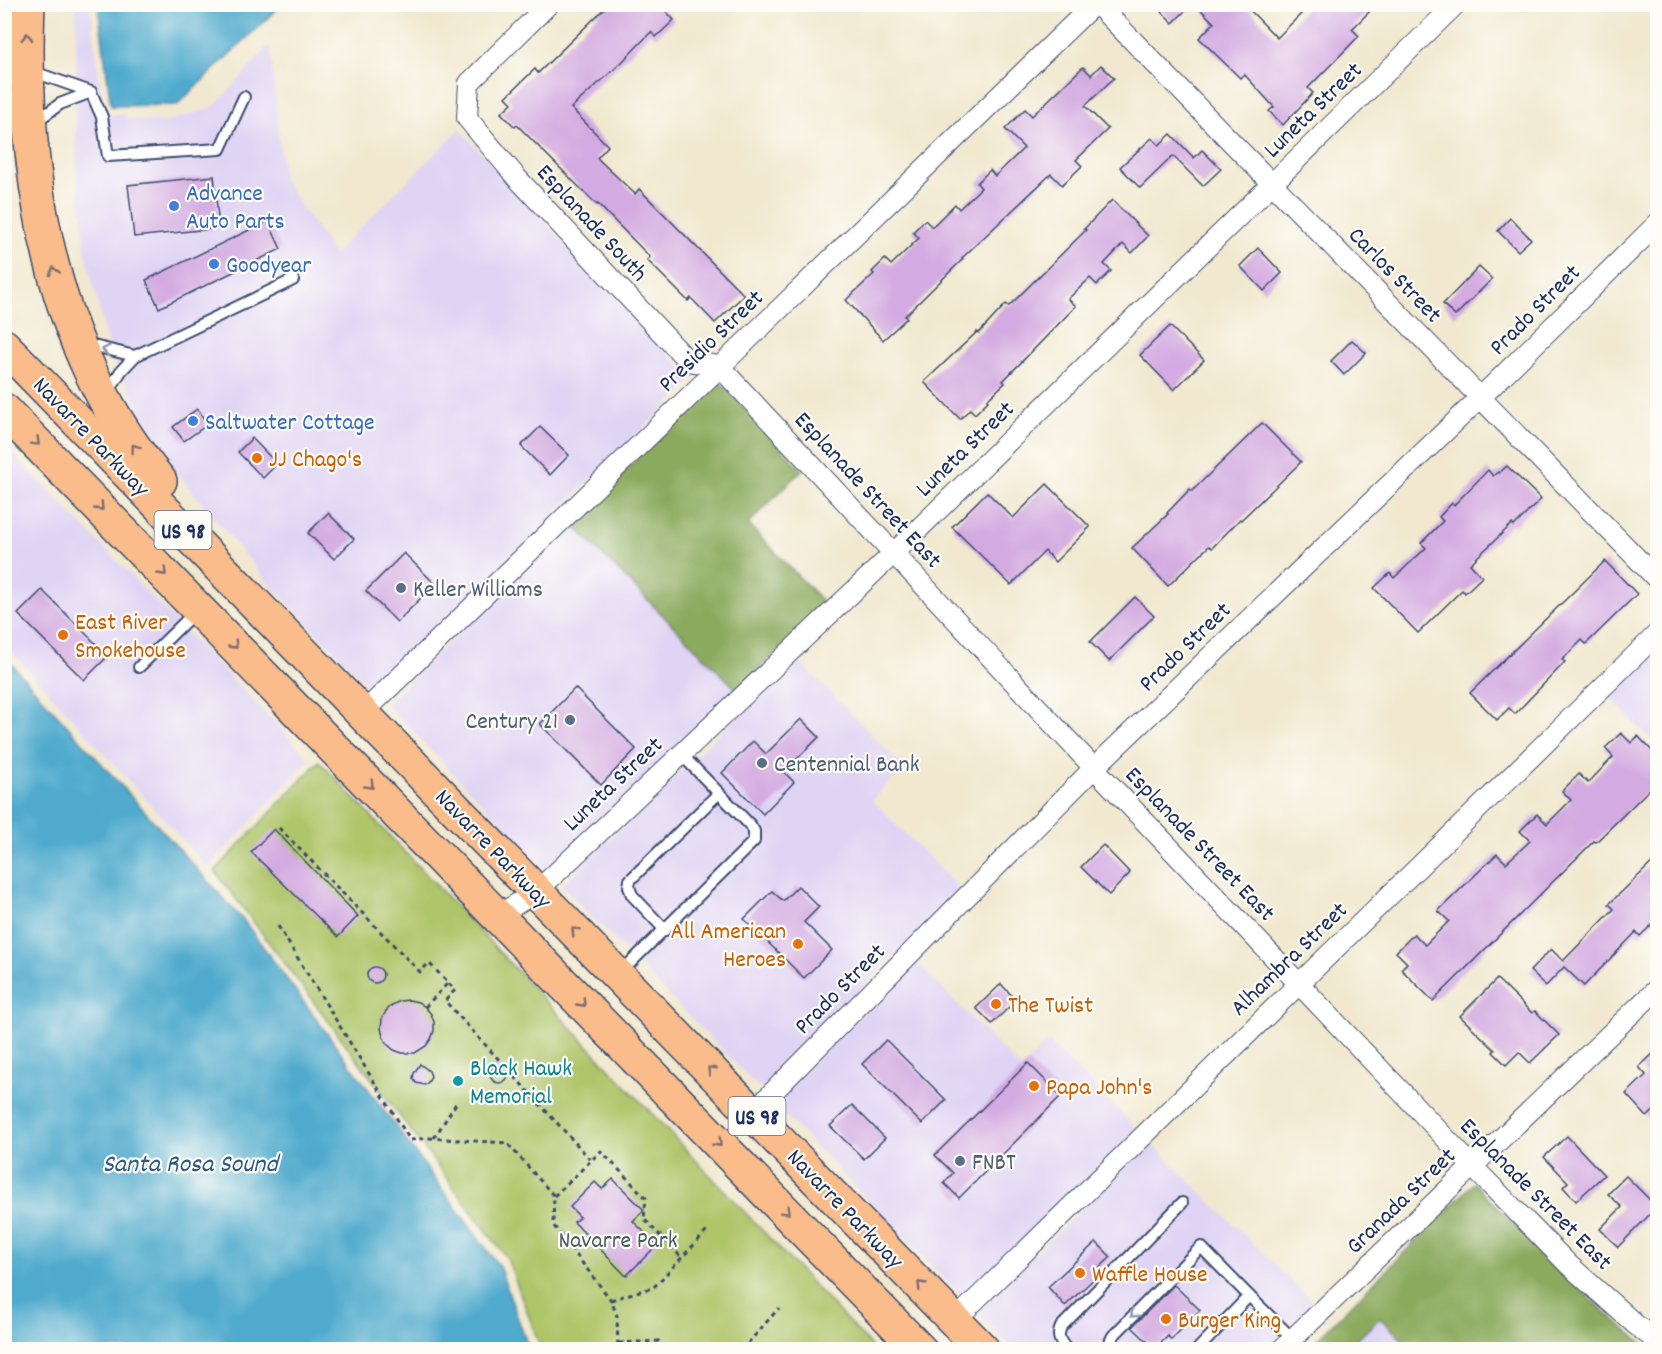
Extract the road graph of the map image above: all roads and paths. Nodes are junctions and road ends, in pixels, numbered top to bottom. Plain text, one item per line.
1 (28, 4) edge
2 (549, 4) edge
3 (1096, 4) edge
4 (1456, 4) edge
5 (27, 70) junction
6 (91, 92) junction
7 (244, 97) dead end
8 (30, 126) junction
9 (1271, 184) junction
10 (1658, 223) edge
11 (293, 280) dead end
12 (78, 342) junction
13 (4, 346) edge
14 (135, 356) junction
15 (719, 366) junction
16 (4, 379) edge
17 (1480, 397) junction
18 (104, 398) junction
19 (6, 415) edge
20 (894, 553) junction
21 (215, 563) junction
22 (1658, 580) edge
23 (198, 608) junction
24 (1658, 633) edge
25 (139, 667) dead end
26 (363, 713) junction
27 (681, 754) junction
28 (1094, 768) junction
29 (719, 793) junction
30 (279, 828) dead end
31 (536, 892) junction
32 (497, 916) junction
33 (278, 926) dead end
34 (665, 930) junction
35 (618, 975) junction
36 (448, 983) junction
37 (1299, 983) junction
38 (1658, 988) edge
39 (425, 1007) dead end
40 (457, 1102) dead end
41 (753, 1112) junction
42 (434, 1138) junction
43 (591, 1160) junction
44 (1472, 1166) junction
45 (554, 1196) junction
46 (1182, 1203) dead end
47 (707, 1231) dead end
48 (682, 1258) junction
49 (1250, 1296) junction
50 (611, 1300) junction
51 (779, 1308) dead end
52 (955, 1320) junction
53 (1658, 1342) edge
54 (619, 1343) junction
55 (1287, 1344) edge
56 (618, 1350) edge
57 (669, 1350) edge
58 (742, 1350) edge
59 (920, 1350) edge
60 (983, 1350) edge
61 (1067, 1350) edge
62 (1106, 1350) edge
63 (1197, 1350) edge

5 -> 1 highway
2 - 15 street, Esplanade South
3 - 9 street, Carlos Street
3 - 15 street, Presidio Street
4 - 9 street, Luneta Street
5 - 6 lane
5 - 8 highway
6 - 7 lane
6 - 8 lane
12 -> 8 highway
9 - 17 street, Carlos Street
9 - 20 street, Luneta Street
10 - 17 street, Prado Street
11 - 14 lane
14 -> 12 lane
12 - 18 highway
13 - 21 highway, Navarre Parkway / US 98
14 - 18 lane
15 - 20 street, Esplanade Street East
15 - 26 street, Presidio Street
16 - 21 highway
17 - 22 street, Carlos Street
17 - 28 street, Prado Street
26 -> 18 highway
19 -> 23 highway, Navarre Parkway / US 98
20 - 27 street, Luneta Street
20 - 28 street, Esplanade Street East
21 - 26 highway, Navarre Parkway / US 98
23 - 25 lane
23 -> 32 highway, Navarre Parkway / US 98
24 - 37 street, Alhambra Street
26 - 31 highway, Navarre Parkway / US 98
27 - 29 lane
27 - 31 street, Luneta Street
28 - 37 street, Esplanade Street East
28 - 41 street, Prado Street
29 - 34 lane
29 - 34 lane
30 - 36 path
31 - 32 street, Luneta Street
35 -> 31 highway, Navarre Parkway / US 98
32 -> 59 highway, Navarre Parkway / US 98
33 - 42 path
34 - 35 lane
41 -> 35 highway, Navarre Parkway / US 98
36 - 39 path
36 - 43 path
37 - 44 street, Esplanade Street East
37 - 52 street, Alhambra Street
38 - 44 street, Granada Street
40 - 42 path
52 -> 41 highway, Navarre Parkway / US 98
42 - 45 path
43 - 45 path
43 - 48 path
44 - 53 street, Esplanade Street East
44 - 55 street, Granada Street
45 - 50 path
46 - 61 lane
47 - 48 path
48 - 50 path
49 - 55 lane
49 -> 62 lane
49 - 63 lane
50 - 54 path
51 - 58 path
52 - 60 highway, Navarre Parkway / US 98
54 - 56 path
54 - 57 path

